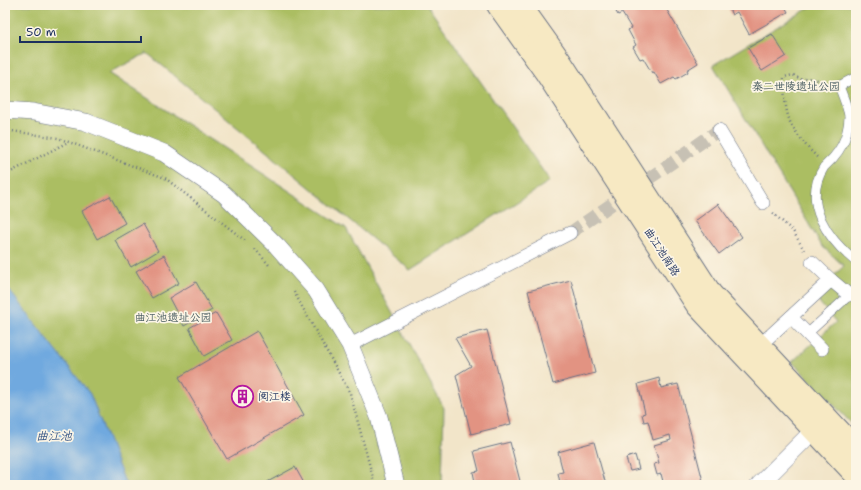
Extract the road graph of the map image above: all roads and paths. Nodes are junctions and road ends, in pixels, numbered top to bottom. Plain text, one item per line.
1 (498, 5) edge
2 (520, 5) edge
3 (856, 78) edge
4 (839, 86) junction
5 (5, 110) edge
6 (5, 130) edge
7 (719, 130) dead end
8 (68, 142) junction
9 (825, 166) junction
10 (5, 175) edge
11 (763, 203) joint
12 (570, 233) tunnel mouth
13 (247, 242) dead end
14 (253, 248) dead end
15 (812, 262) joint
16 (856, 262) edge
17 (270, 265) dead end
18 (832, 280) junction
19 (292, 288) dead end
20 (852, 292) edge
21 (791, 317) junction
22 (807, 334) junction
23 (350, 345) junction
24 (759, 346) junction
25 (822, 350) dead end
26 (814, 430) junction
27 (856, 449) edge
28 (856, 475) edge
29 (373, 485) edge
30 (396, 485) edge
31 (759, 485) edge

1 - 26 main road, 曲江池南路
2 - 24 main road, 曲江池南路
3 - 4 lane
4 - 9 lane
4 - 9 path
5 - 23 street
6 - 8 path
7 - 11 street
8 - 10 path
8 - 13 path
9 - 16 lane
11 - 15 path
12 - 23 street
14 - 17 path
15 - 18 street
18 - 20 street
18 - 21 street
19 - 29 path
20 - 22 lane
21 - 22 street
21 - 24 street
22 - 25 street
23 - 30 street
24 - 27 main road, 曲江池南路
26 - 28 main road, 曲江池南路
26 - 31 street

